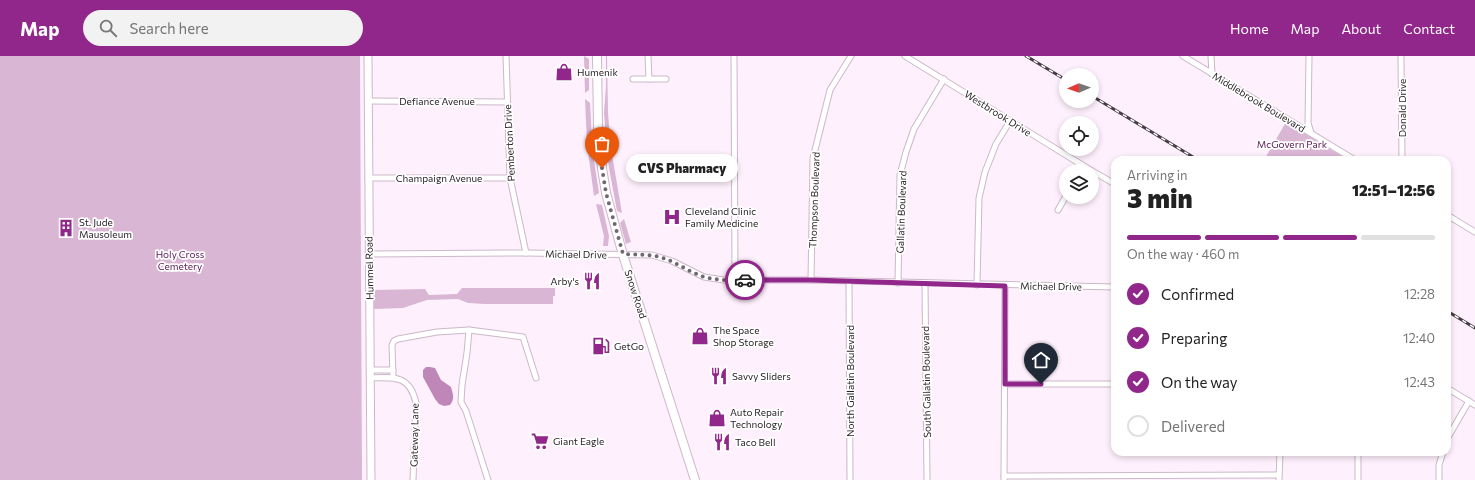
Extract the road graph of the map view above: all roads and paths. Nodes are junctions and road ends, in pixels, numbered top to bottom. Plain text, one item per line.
1 (368, 56) edge
2 (506, 56) edge
3 (597, 56) edge
4 (648, 56) edge
5 (734, 56) edge
6 (851, 56) edge
7 (905, 56) edge
8 (1183, 56) edge
9 (1211, 56) edge
10 (1309, 56) edge
11 (1401, 56) edge
12 (1212, 74) junction
13 (633, 79) dead end
14 (649, 79) junction
15 (666, 79) dead end
16 (944, 79) junction
17 (368, 102) junction
18 (507, 102) junction
19 (1010, 121) junction
20 (1311, 133) junction
21 (1349, 156) edge
22 (1402, 156) edge
23 (1074, 164) edge
24 (1099, 175) edge
25 (368, 178) junction
26 (510, 178) junction
27 (1111, 182) edge
28 (1061, 204) edge
29 (1058, 210) dead end
30 (1451, 217) edge
31 (1475, 232) edge
32 (368, 254) junction
33 (526, 254) junction
34 (623, 254) junction
35 (735, 280) junction
36 (811, 280) junction
37 (849, 282) junction
38 (898, 283) junction
39 (925, 284) junction
40 (977, 285) junction
41 (1005, 286) junction
42 (1111, 287) edge
43 (469, 330) junction
44 (393, 370) junction
45 (370, 374) junction
46 (393, 377) junction
47 (536, 378) dead end
48 (1005, 384) junction
49 (1111, 384) edge
50 (1451, 390) edge
51 (1469, 401) junction
52 (1475, 405) edge
53 (1451, 432) edge
54 (1280, 456) edge
55 (1358, 456) edge
56 (1441, 456) edge
57 (1004, 478) edge
58 (1279, 478) edge
59 (371, 480) edge
60 (413, 480) edge
61 (488, 480) edge
62 (695, 480) edge
63 (850, 480) edge
64 (927, 480) edge
65 (1358, 480) edge
66 (1439, 480) edge

1 - 17 street, Hummel Road
2 - 18 street, Pemberton Drive
3 - 34 main road, Snow Road
4 - 14 street
5 - 35 street
6 - 36 street, Thompson Boulevard
7 - 16 street, Westbrook Drive
8 - 12 street, Middlebrook Boulevard
9 - 12 street
10 - 20 street
11 - 22 street, Donald Drive
12 - 20 street, Middlebrook Boulevard
13 - 14 street
14 - 15 street
16 - 19 street, Westbrook Drive
16 - 38 street, Gallatin Boulevard
17 - 18 street, Defiance Avenue
17 - 25 street, Hummel Road
18 - 26 street, Pemberton Drive
19 - 23 street, Westbrook Drive
19 - 40 street
20 - 21 street, Middlebrook Boulevard
24 - 27 street, Westbrook Drive
25 - 26 street, Champaign Avenue
25 - 32 street, Hummel Road
26 - 33 street, Pemberton Drive
28 - 29 street
30 - 31 street
32 - 33 street, Michael Drive
32 - 45 street, Hummel Road
33 - 34 street, Michael Drive
34 - 35 street, Michael Drive
34 - 62 main road, Snow Road
35 - 36 street, Michael Drive
36 - 37 street, Michael Drive
37 - 38 street, Michael Drive
37 - 63 street, North Gallatin Boulevard
38 - 39 street, Michael Drive
39 - 40 street, Michael Drive
39 - 64 street, South Gallatin Boulevard
40 - 41 street, Michael Drive
41 - 42 street, Michael Drive
41 - 48 street
43 - 44 street
43 - 47 street
43 - 61 street
44 - 45 street
44 - 46 street
45 - 46 street
45 - 59 street, Hummel Road
46 - 60 street, Gateway Lane
48 - 49 street
48 - 57 street
50 - 51 street
51 - 52 street
51 - 53 street
54 - 58 street
55 - 65 street
56 - 66 street
57 - 58 street

